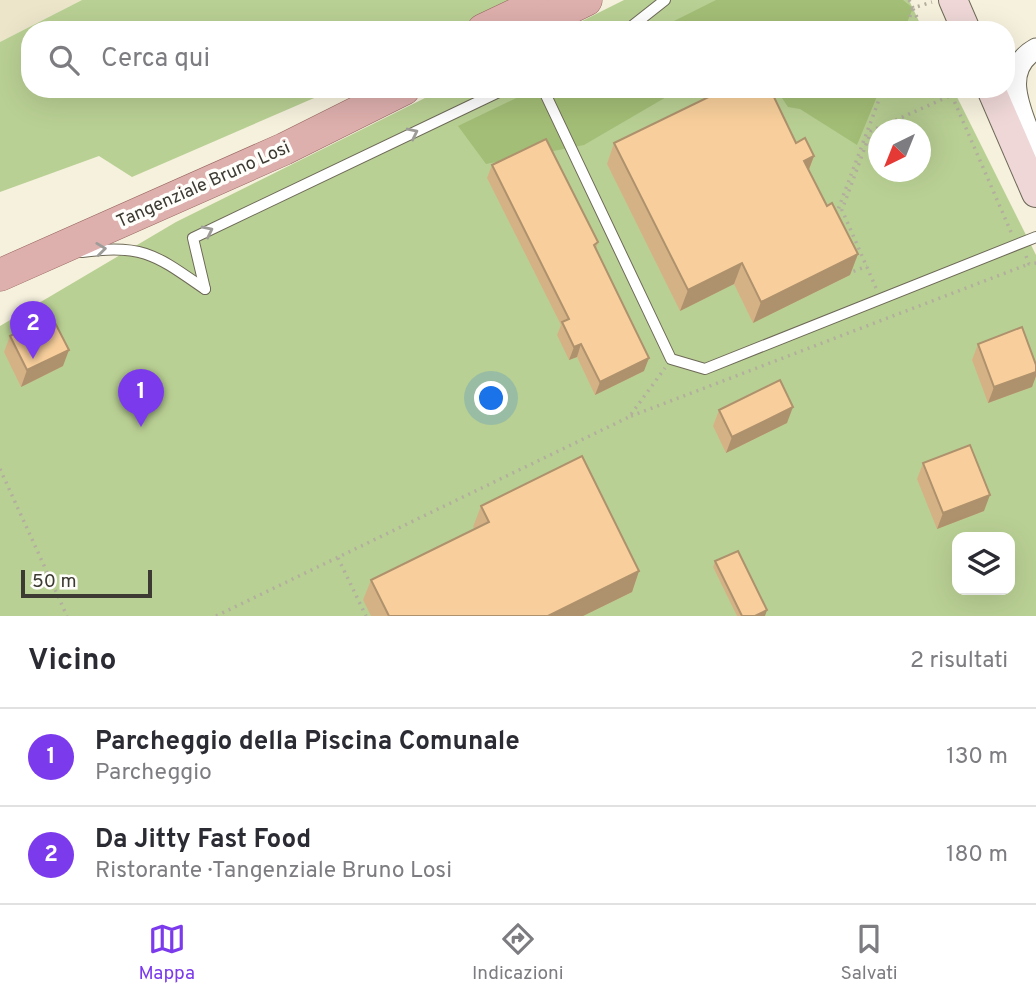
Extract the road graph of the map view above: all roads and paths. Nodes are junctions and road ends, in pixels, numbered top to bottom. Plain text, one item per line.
1 (545, 0) edge
2 (586, 0) edge
3 (665, 0) edge
4 (909, 0) edge
5 (937, 0) edge
6 (953, 0) edge
7 (913, 8) junction
8 (502, 21) edge
9 (543, 21) edge
10 (638, 21) edge
11 (908, 21) edge
12 (919, 21) edge
13 (962, 21) edge
14 (1036, 49) edge
15 (1015, 80) edge
16 (1015, 94) edge
17 (341, 98) edge
18 (386, 98) edge
19 (486, 98) edge
20 (547, 98) edge
21 (880, 98) edge
22 (945, 98) edge
23 (953, 98) edge
24 (995, 98) edge
25 (1036, 152) edge
26 (1034, 183) edge
27 (836, 216) edge
28 (1036, 237) edge
29 (1020, 243) junction
30 (0, 257) edge
31 (33, 260) junction
32 (847, 261) edge
33 (1036, 263) edge
34 (1029, 264) junction
35 (867, 266) junction
36 (0, 275) edge
37 (881, 298) junction
38 (671, 359) junction
39 (629, 417) junction
40 (0, 470) edge
41 (337, 558) junction
42 (67, 616) edge
43 (216, 616) edge
44 (366, 616) edge

1 - 8 main road
2 - 9 main road
3 - 10 lane
4 - 7 path
5 - 7 path
6 - 13 street
7 - 11 path
7 - 12 path
14 - 15 street
16 - 25 street
17 - 30 main road, Tangenziale Bruno Losi
18 - 31 main road, Tangenziale Bruno Losi
31 -> 19 lane
20 - 38 lane
21 - 27 path
22 - 35 path
23 - 29 path
24 - 26 street
28 - 29 lane
29 - 34 path
29 - 37 lane
31 - 36 main road, Tangenziale Bruno Losi
32 - 35 path
33 - 34 path
34 - 39 path
35 - 37 path
37 - 38 lane
38 - 39 path
39 - 41 path
40 - 42 path
41 - 43 path
41 - 44 path

